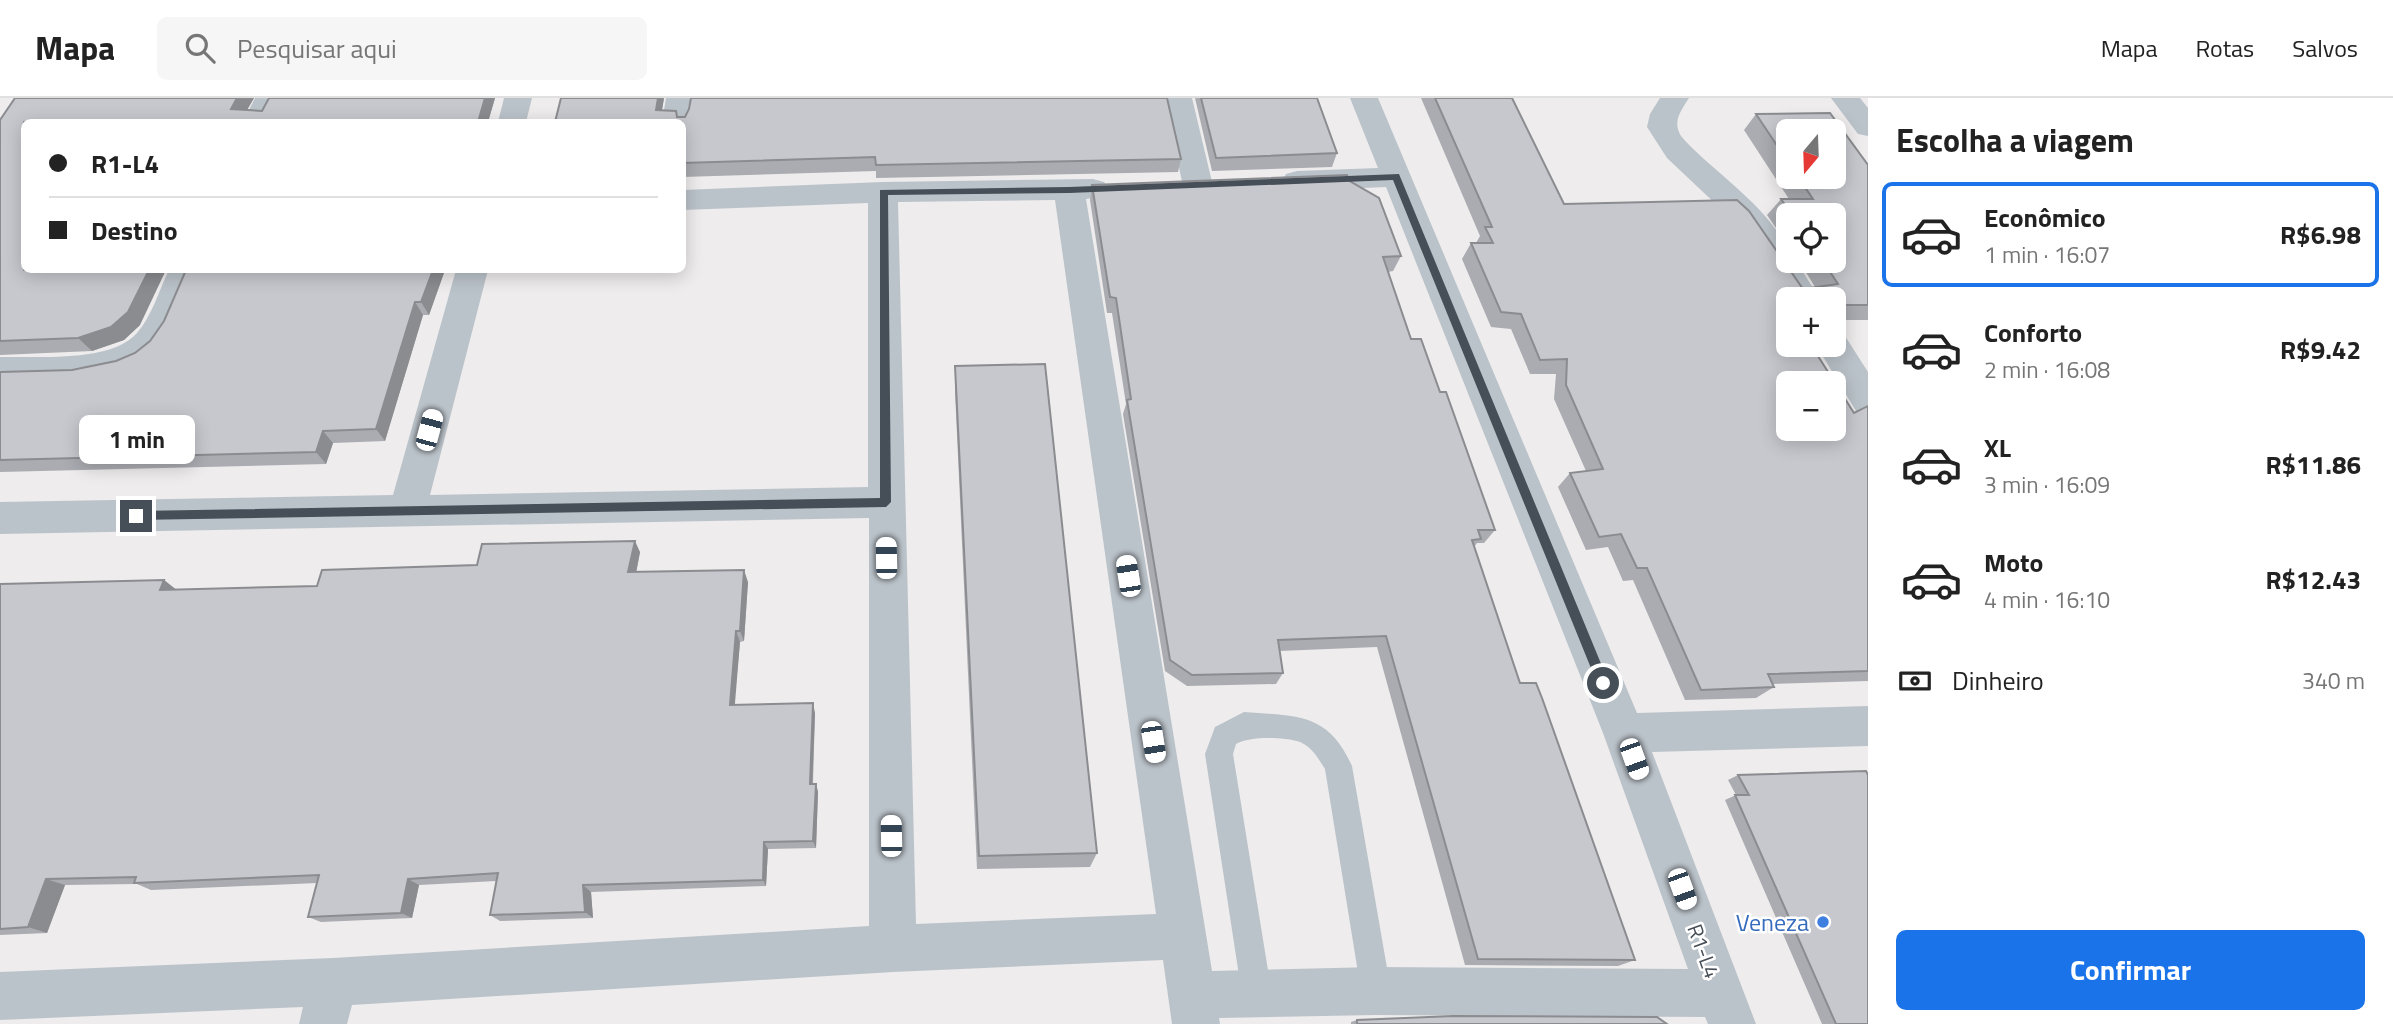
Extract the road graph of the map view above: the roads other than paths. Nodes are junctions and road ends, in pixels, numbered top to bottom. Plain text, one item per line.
1 (269, 98) edge
2 (518, 98) edge
3 (680, 98) edge
4 (1178, 98) edge
5 (1364, 98) edge
6 (1675, 98) edge
7 (1845, 98) edge
8 (258, 119) edge
9 (513, 119) edge
10 (676, 119) edge
11 (1868, 127) edge
12 (1396, 177) junction
13 (1264, 183) edge
14 (1198, 186) edge
15 (1121, 188) edge
16 (1069, 190) junction
17 (883, 192) junction
18 (686, 200) edge
19 (184, 273) edge
20 (471, 273) edge
21 (1796, 287) edge
22 (1840, 357) edge
23 (0, 370) edge
24 (1868, 401) edge
25 (886, 502) junction
26 (407, 511) junction
27 (0, 518) edge
28 (1868, 726) edge
29 (1624, 733) junction
30 (1183, 936) junction
31 (893, 948) junction
32 (1376, 991) junction
33 (1257, 995) junction
34 (0, 996) edge
35 (328, 1003) edge
36 (1194, 1009) edge
37 (1726, 1009) edge

1 - 8 street
2 - 9 street
3 - 10 street
4 - 14 street
5 - 12 street, R1-L4
6 - 21 street
7 - 11 street
12 - 13 street
12 - 29 street, R1-L4
15 - 16 street
16 - 17 street
16 - 30 street
17 - 18 street
17 - 25 street
19 - 23 street
20 - 26 street
22 - 24 street
25 - 26 street
25 - 31 street
26 - 27 street
28 - 29 street
29 - 37 street, R1-L4
30 - 31 street
30 - 36 street
31 - 35 street
32 - 33 street
32 - 33 lane
32 - 37 street
33 - 36 street
34 - 35 street

